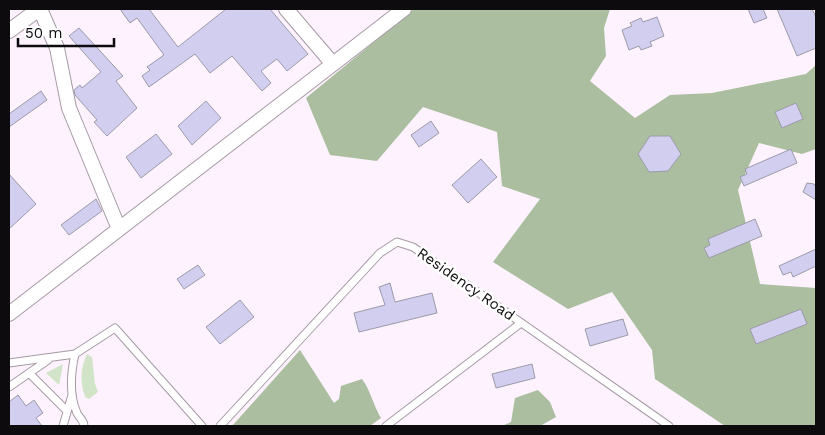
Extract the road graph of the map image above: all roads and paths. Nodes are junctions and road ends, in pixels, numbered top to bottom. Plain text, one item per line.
1 (40, 9) edge
2 (48, 9) edge
3 (286, 9) edge
4 (404, 9) edge
5 (9, 30) edge
6 (57, 48) junction
7 (333, 64) junction
8 (119, 229) junction
9 (9, 314) edge
10 (521, 323) junction
11 (75, 354) junction
12 (51, 358) junction
13 (9, 363) edge
14 (29, 373) junction
15 (9, 387) edge
16 (72, 395) junction
17 (66, 410) junction
18 (63, 426) edge
19 (84, 426) edge
20 (202, 426) edge
21 (220, 426) edge
22 (386, 426) edge
23 (669, 426) edge

1 - 5 street
1 - 6 street
2 - 6 street
3 - 7 street
4 - 7 street
6 - 8 street
7 - 8 street
8 - 9 street
10 - 21 lane, Residency Road
10 - 22 lane
10 - 23 lane, Residency Road
11 - 12 lane
11 - 16 lane
11 - 20 lane
12 - 13 lane
12 - 14 lane
14 - 15 lane
14 - 17 lane
16 - 17 lane
16 - 19 lane
17 - 18 lane

